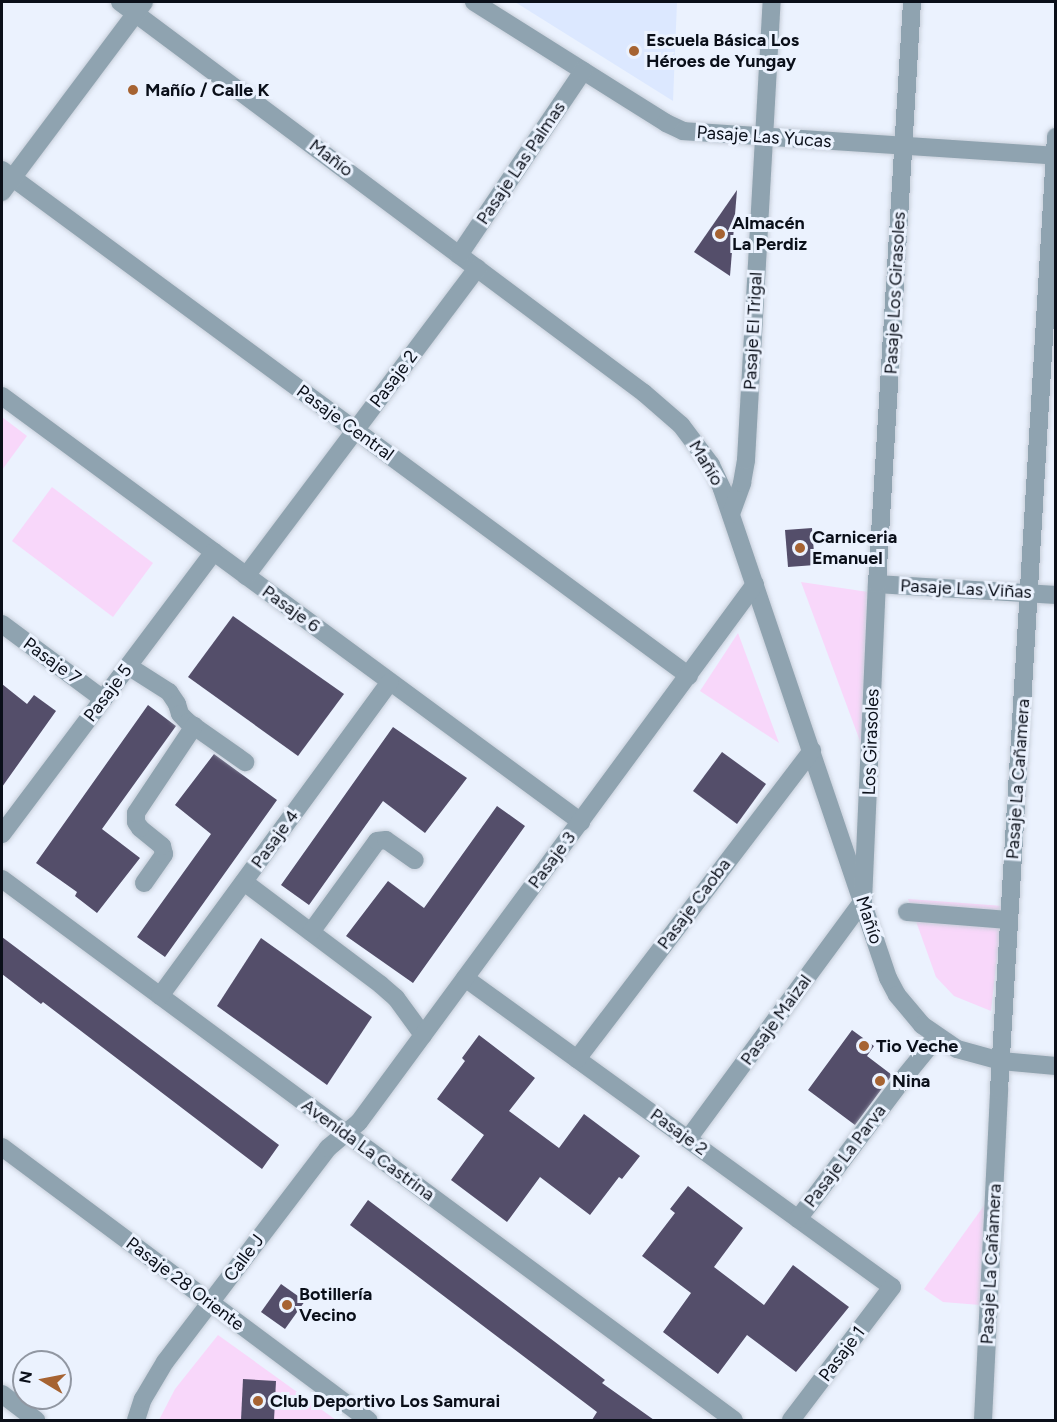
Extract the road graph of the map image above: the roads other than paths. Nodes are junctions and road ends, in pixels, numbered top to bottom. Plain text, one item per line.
1 (120, 2) edge
2 (474, 2) edge
3 (772, 2) edge
4 (912, 2) edge
5 (140, 7) edge
6 (583, 71) junction
7 (765, 137) junction
8 (903, 146) junction
9 (1055, 150) edge
10 (5, 180) edge
11 (459, 255) junction
12 (477, 268) junction
13 (2, 396) edge
14 (356, 431) junction
15 (731, 514) junction
16 (214, 552) junction
17 (246, 576) junction
18 (754, 584) junction
19 (877, 584) junction
20 (1029, 593) junction
21 (1056, 594) edge
22 (2, 624) edge
23 (128, 666) junction
24 (689, 676) junction
25 (390, 682) junction
26 (103, 699) junction
27 (194, 726) junction
28 (812, 750) junction
29 (245, 762) dead end
30 (581, 822) junction
31 (2, 834) edge
32 (415, 860) dead end
33 (2, 879) edge
34 (244, 882) junction
35 (144, 883) dead end
36 (863, 901) junction
37 (907, 912) dead end
38 (1009, 920) junction
39 (311, 932) junction
40 (465, 978) junction
41 (160, 996) junction
42 (423, 1035) junction
43 (937, 1037) junction
44 (577, 1059) junction
45 (1001, 1061) junction
46 (1056, 1066) edge
47 (345, 1133) junction
48 (688, 1139) junction
49 (2, 1147) edge
50 (798, 1219) junction
51 (892, 1287) joint
52 (210, 1303) junction
53 (2, 1394) edge
54 (36, 1420) edge
55 (136, 1420) edge
56 (368, 1420) edge
57 (734, 1420) edge
58 (791, 1420) edge
59 (983, 1420) edge

1 - 5 street, Mañío
2 - 6 street, Pasaje Las Yucas
3 - 7 street, Pasaje El Trigal
4 - 8 street, Pasaje Los Girasoles
5 - 10 street
5 - 11 street, Mañío
6 - 7 street, Pasaje Las Yucas
6 - 11 street, Pasaje Las Palmas
7 - 8 street, Pasaje Las Yucas
7 - 15 street, Pasaje El Trigal
8 - 9 street, Pasaje Las Yucas
8 - 19 street, Pasaje Los Girasoles
9 - 20 street, Pasaje La Cañamera
10 - 14 street, Pasaje Central
11 - 12 street, Mañío
12 - 14 street, Pasaje 2
12 - 15 street, Mañío
13 - 16 street, Pasaje 6
14 - 17 street, Pasaje 2
14 - 24 street, Pasaje Central
15 - 18 street, Mañío
16 - 17 street, Pasaje 6
16 - 23 street, Pasaje 5
17 - 25 street, Pasaje 6
18 - 24 street, Pasaje 3
18 - 28 street, Mañío
19 - 20 street, Pasaje Las Viñas
19 - 36 street, Los Girasoles
20 - 21 street, Pasaje Las Viñas
20 - 38 street, Pasaje La Cañamera
22 - 26 street, Pasaje 7
23 - 26 street, Pasaje 5
23 - 27 street
24 - 30 street, Pasaje 3
25 - 30 street, Pasaje 6
25 - 34 street, Pasaje 4
26 - 31 street, Pasaje 5
27 - 29 street
27 - 35 street
28 - 36 street, Mañío
28 - 44 street, Pasaje Caoba
30 - 40 street, Pasaje 3
32 - 39 street
33 - 41 street, Avenida La Castrina
34 - 39 street
34 - 41 street, Pasaje 4
36 - 43 street, Mañío
36 - 48 street, Pasaje Maizal
37 - 38 street
38 - 45 street, Pasaje La Cañamera
39 - 42 street
40 - 42 street, Pasaje 3
40 - 44 street, Pasaje 2
41 - 47 street, Avenida La Castrina
42 - 47 street, Pasaje 3
43 - 45 street, Mañío
43 - 50 street, Pasaje La Parva
44 - 48 street, Pasaje 2
45 - 46 street, Mañío
45 - 59 street, Pasaje La Cañamera
47 - 52 street, Calle J
47 - 57 street, Avenida La Castrina
48 - 50 street, Pasaje 2
49 - 52 street, Pasaje 28 Oriente
50 - 51 street, Pasaje 2
51 - 58 street, Pasaje 1
52 - 55 street, Calle J
52 - 56 street, Pasaje 28 Oriente
53 - 54 street

